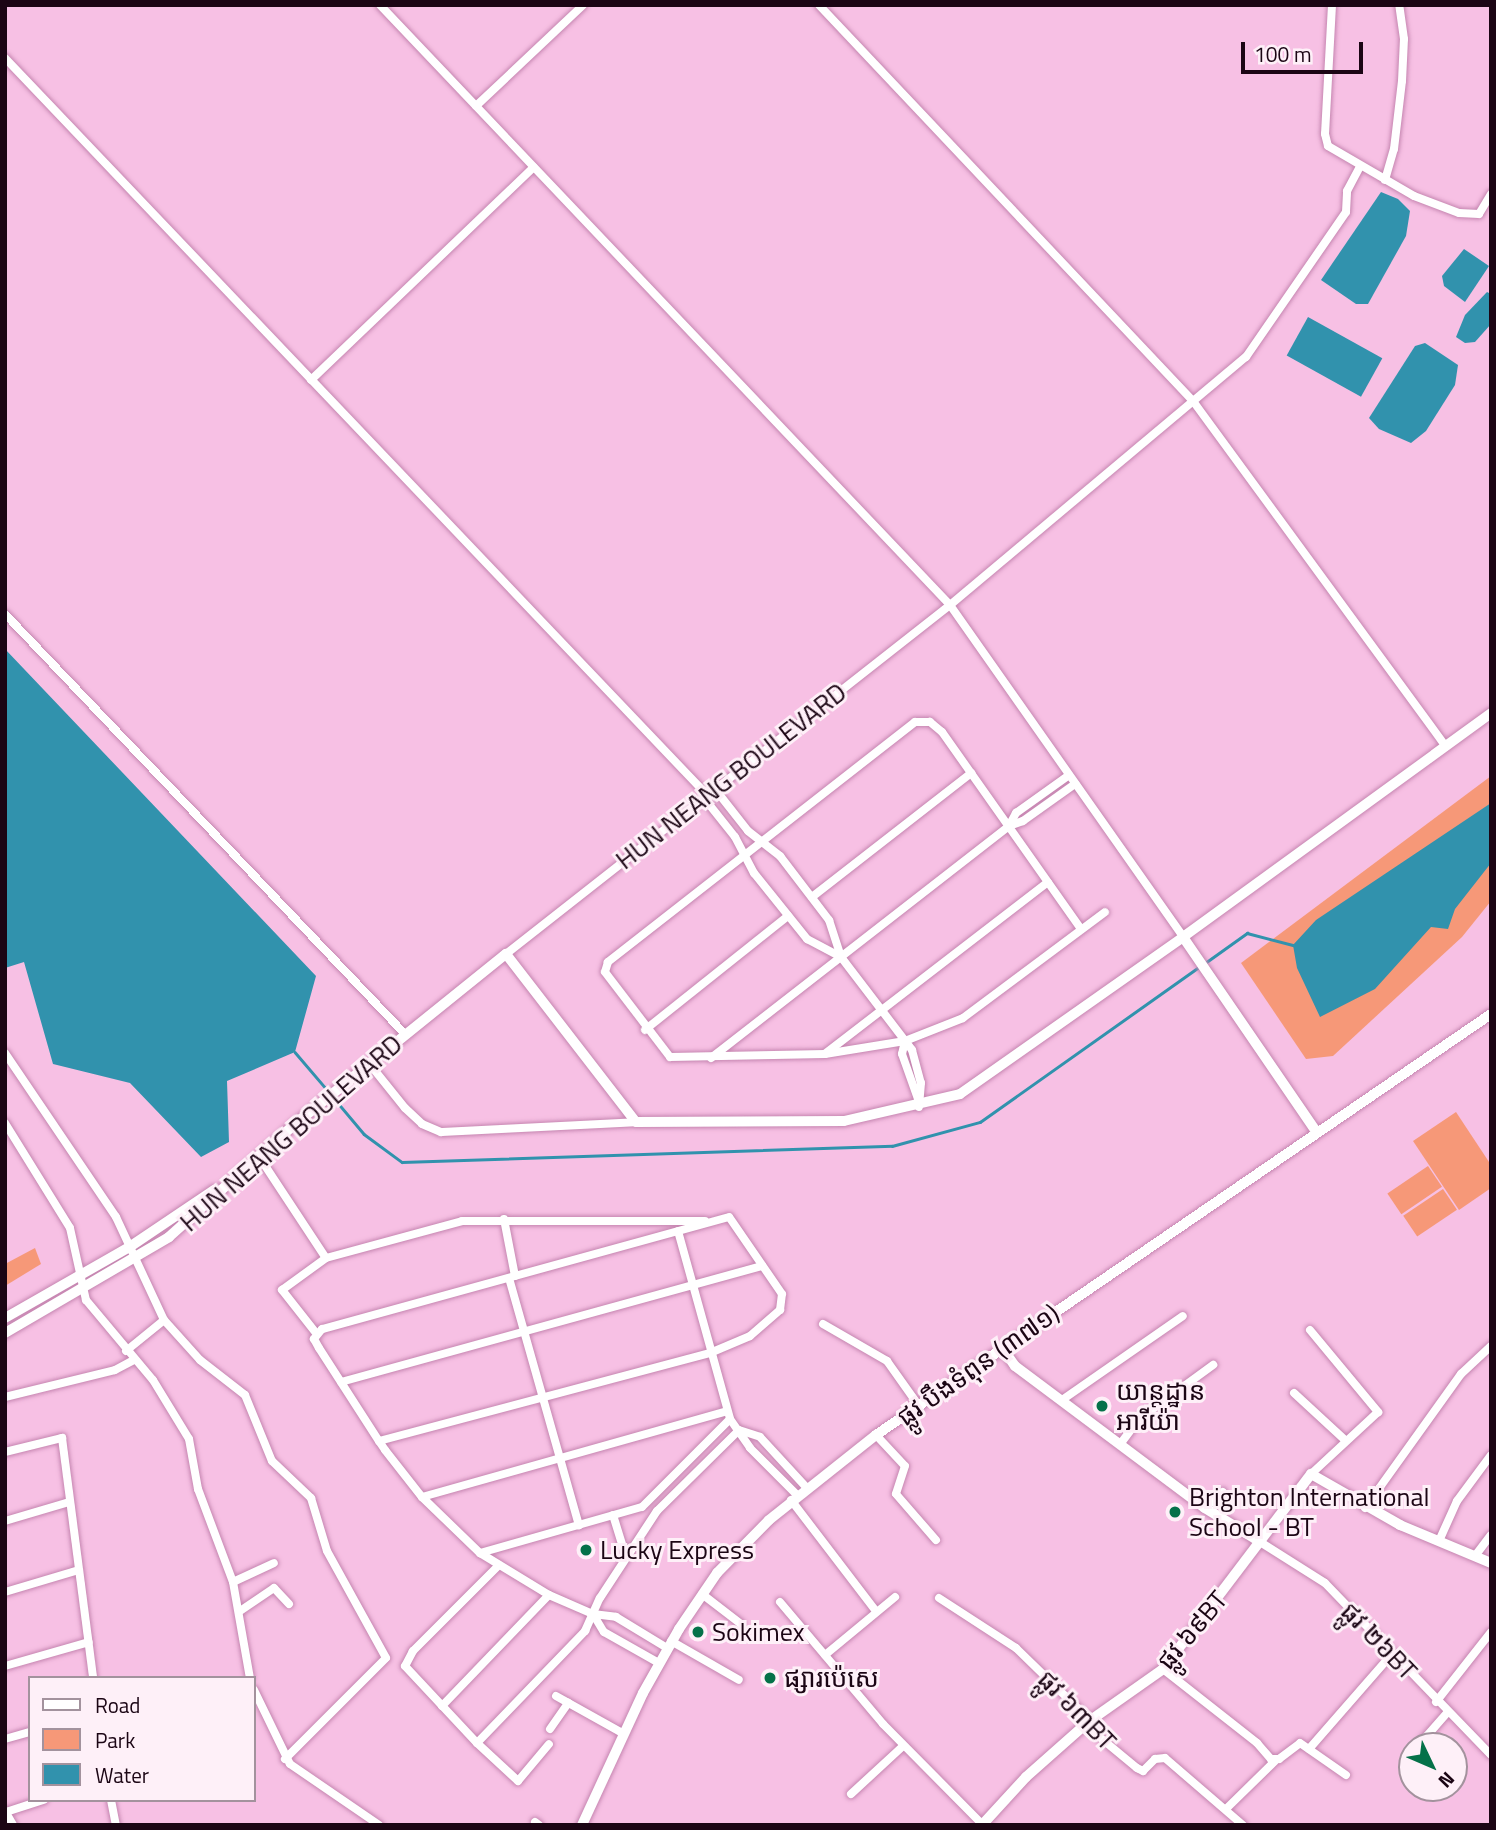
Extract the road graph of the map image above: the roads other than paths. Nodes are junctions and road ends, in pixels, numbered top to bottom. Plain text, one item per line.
1 (380, 5) edge
2 (583, 5) edge
3 (819, 5) edge
4 (1332, 5) edge
5 (1399, 5) edge
6 (5, 58) edge
7 (476, 106) junction
8 (534, 167) junction
9 (1360, 167) junction
10 (1385, 180) junction
11 (1491, 194) edge
12 (311, 380) junction
13 (1193, 401) junction
14 (950, 605) junction
15 (5, 614) edge
16 (1491, 713) edge
17 (1445, 745) junction
18 (971, 773) junction
19 (1069, 775) junction
20 (1075, 785) junction
21 (715, 789) junction
22 (1042, 794) junction
23 (705, 797) junction
24 (1049, 803) junction
25 (736, 816) junction
26 (725, 824) junction
27 (1009, 826) junction
28 (761, 842) junction
29 (745, 855) junction
30 (1048, 882) junction
31 (812, 897) junction
32 (1105, 912) dead end
33 (788, 916) junction
34 (1081, 929) junction
35 (1183, 937) junction
36 (506, 954) junction
37 (841, 957) junction
38 (881, 1010) junction
39 (1491, 1014) edge
40 (645, 1030) junction
41 (405, 1034) junction
42 (905, 1041) junction
43 (5, 1053) edge
44 (825, 1054) junction
45 (711, 1058) junction
46 (366, 1064) junction
47 (919, 1103) junction
48 (636, 1122) junction
49 (5, 1123) edge
50 (1315, 1130) junction
51 (258, 1155) junction
52 (223, 1185) junction
53 (504, 1219) junction
54 (715, 1221) junction
55 (678, 1231) junction
56 (131, 1247) junction
57 (137, 1258) junction
58 (326, 1258) junction
59 (762, 1266) junction
60 (80, 1277) junction
61 (512, 1277) junction
62 (691, 1284) junction
63 (83, 1291) junction
64 (1183, 1316) dead end
65 (5, 1318) edge
66 (164, 1321) junction
67 (823, 1324) dead end
68 (1310, 1330) dead end
69 (524, 1331) junction
70 (5, 1333) edge
71 (316, 1333) junction
72 (1491, 1346) edge
73 (1003, 1349) junction
74 (126, 1351) junction
75 (710, 1353) junction
76 (134, 1360) junction
77 (1213, 1365) dead end
78 (341, 1382) junction
79 (1294, 1393) dead end
80 (5, 1397) edge
81 (543, 1398) junction
82 (1062, 1400) junction
83 (919, 1406) junction
84 (728, 1415) junction
85 (739, 1430) junction
86 (876, 1435) junction
87 (1345, 1440) junction
88 (379, 1441) junction
89 (1121, 1443) junction
90 (5, 1452) edge
91 (1491, 1455) edge
92 (560, 1458) junction
93 (1311, 1474) junction
94 (806, 1487) junction
95 (1223, 1492) dead end
96 (422, 1497) junction
97 (794, 1498) junction
98 (69, 1502) junction
99 (1205, 1508) junction
100 (1365, 1508) junction
101 (613, 1515) junction
102 (5, 1521) edge
103 (579, 1525) junction
104 (1491, 1535) edge
105 (936, 1540) dead end
106 (1257, 1540) junction
107 (1439, 1541) junction
108 (480, 1553) junction
109 (1475, 1556) junction
110 (626, 1557) junction
111 (274, 1563) dead end
112 (1491, 1563) edge
113 (499, 1565) junction
114 (79, 1570) junction
115 (233, 1582) junction
116 (5, 1592) edge
117 (702, 1594) junction
118 (549, 1595) junction
119 (895, 1597) dead end
120 (939, 1598) dead end
121 (780, 1602) dead end
122 (289, 1604) dead end
123 (875, 1610) junction
124 (240, 1611) junction
125 (593, 1614) junction
126 (741, 1624) dead end
127 (1491, 1632) edge
128 (89, 1642) junction
129 (669, 1644) junction
130 (1392, 1654) junction
131 (825, 1655) junction
132 (659, 1663) junction
133 (5, 1667) edge
134 (1163, 1669) junction
135 (93, 1676) edge
136 (250, 1676) edge
137 (739, 1680) dead end
138 (256, 1694) edge
139 (556, 1696) dead end
140 (1436, 1702) junction
141 (568, 1703) junction
142 (442, 1706) junction
143 (1447, 1713) junction
144 (1088, 1722) junction
145 (550, 1729) dead end
146 (1430, 1732) edge
147 (28, 1733) edge
148 (624, 1734) junction
149 (5, 1739) edge
150 (478, 1743) junction
151 (550, 1744) dead end
152 (903, 1746) junction
153 (1309, 1749) junction
154 (1491, 1755) edge
155 (285, 1759) junction
156 (1275, 1761) junction
157 (1346, 1775) dead end
158 (850, 1794) dead end
159 (37, 1802) edge
160 (111, 1802) edge
161 (1227, 1808) junction
162 (6, 1811) edge
163 (586, 1823) edge
164 (982, 1824) edge
165 (13, 1825) edge
166 (116, 1825) edge
167 (380, 1825) edge
168 (1243, 1825) edge

1 - 7 street
2 - 7 street
3 - 13 street
4 - 9 street
5 - 10 street
6 - 12 street
7 - 8 street
8 - 12 street
8 - 14 street
9 - 10 street
9 - 13 street, HUN NEANG BOULEVARD
10 - 11 street
12 - 23 street
13 - 14 street, HUN NEANG BOULEVARD
13 - 17 street
14 - 19 street
14 - 21 street, HUN NEANG BOULEVARD
15 - 41 street
16 - 17 street
17 - 35 street
18 - 27 street
18 - 28 street
18 - 31 street
19 - 20 street
19 - 22 street
20 - 24 street
20 - 35 street
21 - 23 street, HUN NEANG BOULEVARD
21 - 25 street
22 - 24 street
22 - 27 street
23 - 26 street
23 - 36 street, HUN NEANG BOULEVARD
24 - 27 street
25 - 26 street
25 - 28 street
26 - 29 street
27 - 30 street
27 - 37 street
28 - 29 street
28 - 31 street
29 - 33 street
29 - 40 street
30 - 34 street
30 - 38 street
31 - 37 street
32 - 34 street
33 - 37 street
33 - 40 street
34 - 42 street
35 - 47 main road
35 - 50 main road
36 - 41 main road, HUN NEANG BOULEVARD
36 - 48 main road
37 - 38 street
37 - 45 street
38 - 42 street
38 - 44 street
39 - 50 main road, ផ្លូវ បឹងទំពុន (៣៧១)
40 - 45 street
41 - 46 main road, HUN NEANG BOULEVARD
42 - 44 street
42 - 47 street
43 - 56 street
44 - 45 street
46 - 48 street
46 - 51 main road, HUN NEANG BOULEVARD
47 - 48 main road
49 - 60 street
50 - 73 main road, ផ្លូវ បឹងទំពុន (៣៧១)
51 - 52 main road, HUN NEANG BOULEVARD
51 - 58 street
52 - 56 main road
52 - 57 main road, HUN NEANG BOULEVARD
53 - 54 street
53 - 58 street
53 - 61 street
54 - 55 street
54 - 59 street
55 - 61 street
55 - 62 street
56 - 57 street
56 - 60 main road
57 - 63 main road, HUN NEANG BOULEVARD
57 - 66 street
58 - 71 street
59 - 62 street
59 - 75 street
60 - 63 street
60 - 65 main road
61 - 69 street
61 - 71 street
62 - 69 street
62 - 75 street
63 - 70 main road, HUN NEANG BOULEVARD
63 - 74 street
64 - 82 street
66 - 74 street
66 - 155 street
67 - 83 street
68 - 87 street, ផ្លូវ ៦៩BT
69 - 78 street
69 - 81 street
71 - 78 street
72 - 100 street
73 - 82 street
73 - 83 main road, ផ្លូវ បឹងទំពុន (៣៧១)
74 - 76 street
75 - 81 street
75 - 84 street
76 - 80 street
76 - 115 street
77 - 89 street
78 - 88 street
79 - 87 street
81 - 88 street
81 - 92 street
82 - 89 street
83 - 86 main road, ផ្លូវ បឹងទំពុន (៣៧១)
84 - 85 street
84 - 92 street
84 - 101 street
85 - 94 street
85 - 97 street
85 - 110 street
86 - 94 main road, ផ្លូវ បឹងទំពុន (៣៧១)
86 - 105 street
87 - 93 street, ផ្លូវ ៦៩BT
88 - 96 street
89 - 99 street
90 - 98 street
91 - 107 street
92 - 96 street
92 - 103 street
93 - 100 street
93 - 106 street, ផ្លូវ ៦៩BT
94 - 97 main road, ផ្លូវ បឹងទំពុន (៣៧១)
95 - 99 street
96 - 108 street
97 - 117 main road, ផ្លូវ បឹងទំពុន (៣៧១)
97 - 123 street
98 - 102 street
98 - 114 street
99 - 106 street
100 - 107 street
101 - 103 street
101 - 110 street
103 - 108 street
104 - 109 street
106 - 130 street, ផ្លូវ ២៦BT
106 - 134 street, ផ្លូវ ៦៩BT
107 - 109 street
108 - 113 street
109 - 112 street
110 - 125 street
111 - 115 street
113 - 118 street
113 - 142 street
114 - 116 street
114 - 128 street
115 - 124 street
117 - 126 street
117 - 129 main road, ផ្លូវ បឹងទំពុន (៣៧១)
118 - 125 street
118 - 142 street
119 - 123 street
120 - 144 street, ផ្លូវ ៦៣BT
121 - 131 street
122 - 124 street
123 - 131 street
124 - 136 street
125 - 129 street
125 - 132 street
125 - 150 street
127 - 140 street
128 - 133 street
128 - 135 street
129 - 132 main road, ផ្លូវ បឹងទំពុន (៣៧១)
129 - 137 street
130 - 140 street, ផ្លូវ ២៦BT
130 - 153 street
131 - 152 street
132 - 148 main road, ផ្លូវ បឹងទំពុន (៣៧១)
134 - 144 street, ផ្លូវ ៦៩BT
134 - 156 street
138 - 155 street
139 - 141 street
140 - 143 street, ផ្លូវ ២៦BT
141 - 145 street
141 - 148 street
142 - 150 street
143 - 146 street
143 - 154 street, ផ្លូវ ២៦BT
144 - 161 street, ផ្លូវ ៦៣BT
144 - 164 street, ផ្លូវ ៦៩BT
147 - 149 street
148 - 163 main road, ផ្លូវ បឹងទំពុន (៣៧១)
150 - 151 street
152 - 158 street
152 - 164 street
153 - 156 street
153 - 157 street
155 - 167 street
156 - 161 street
159 - 162 street
160 - 166 street
161 - 168 street, ផ្លូវ ៦៣BT
162 - 165 street

